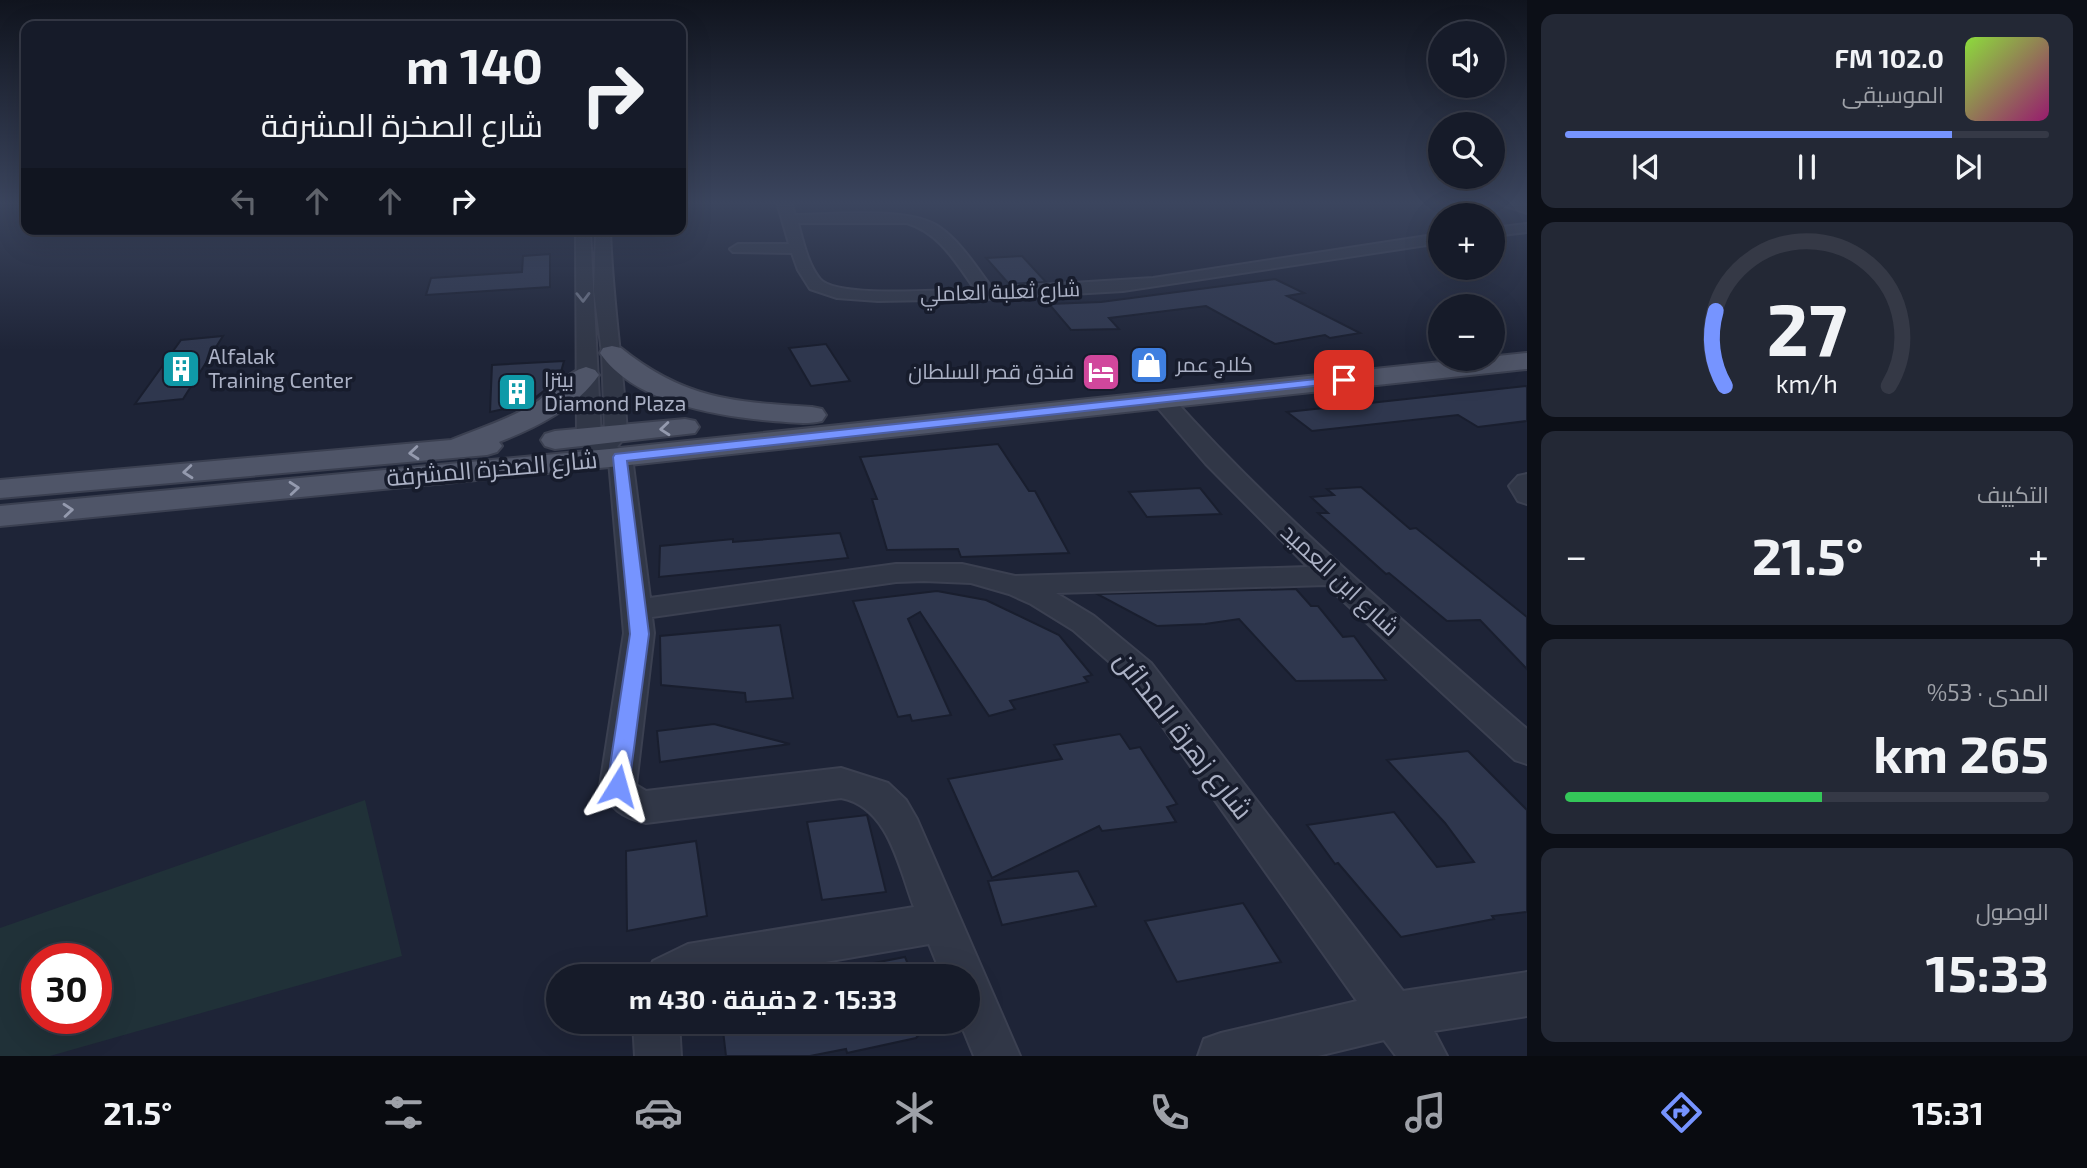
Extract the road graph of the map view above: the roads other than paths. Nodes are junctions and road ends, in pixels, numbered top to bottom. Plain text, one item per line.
1 (583, 251) edge
2 (603, 251) edge
3 (799, 251) edge
4 (954, 251) edge
5 (1360, 251) edge
6 (987, 294) junction
7 (1527, 344) edge
8 (1505, 346) edge
9 (612, 353) junction
10 (1428, 353) edge
11 (1527, 361) edge
12 (586, 375) junction
13 (1162, 400) junction
14 (812, 415) junction
15 (603, 448) junction
16 (453, 450) junction
17 (1527, 481) edge
18 (0, 489) edge
19 (1527, 496) edge
20 (0, 516) edge
21 (1333, 576) junction
22 (1014, 585) junction
23 (638, 609) junction
24 (1527, 750) edge
25 (942, 922) junction
26 (694, 964) edge
27 (959, 964) edge
28 (1527, 994) edge
29 (980, 1014) edge
30 (1395, 1015) junction
31 (657, 1034) edge
32 (658, 1056) edge
33 (997, 1056) edge
34 (1221, 1056) edge
35 (1424, 1056) edge

1 -> 12 street
2 - 9 street
3 - 6 street, شارع ثعلبة العاملي
4 - 6 street
5 - 6 street, شارع ثعلبة العاملي
7 - 8 main road
9 - 14 main road
9 - 15 street
10 - 14 main road, شارع الصخرة المشرفة
11 - 13 main road, شارع الصخرة المشرفة
12 - 15 street
12 - 16 main road
13 - 15 main road, شارع الصخرة المشرفة
13 - 21 street, شارع ابن العميد
14 -> 15 main road, شارع الصخرة المشرفة
15 - 16 main road, شارع الصخرة المشرفة
20 -> 15 main road, شارع الصخرة المشرفة
15 - 23 street
16 -> 18 main road, شارع الصخرة المشرفة
17 - 19 street
21 - 22 street
21 - 24 street, شارع ابن العميد
22 - 23 street, شارع زهرة المدائن
22 - 30 street, شارع زهرة المدائن
23 - 25 street
25 - 26 street
25 - 27 street
28 - 30 street
29 - 33 street
30 - 34 street
30 - 35 street, شارع زهرة المدائن
31 - 32 street

